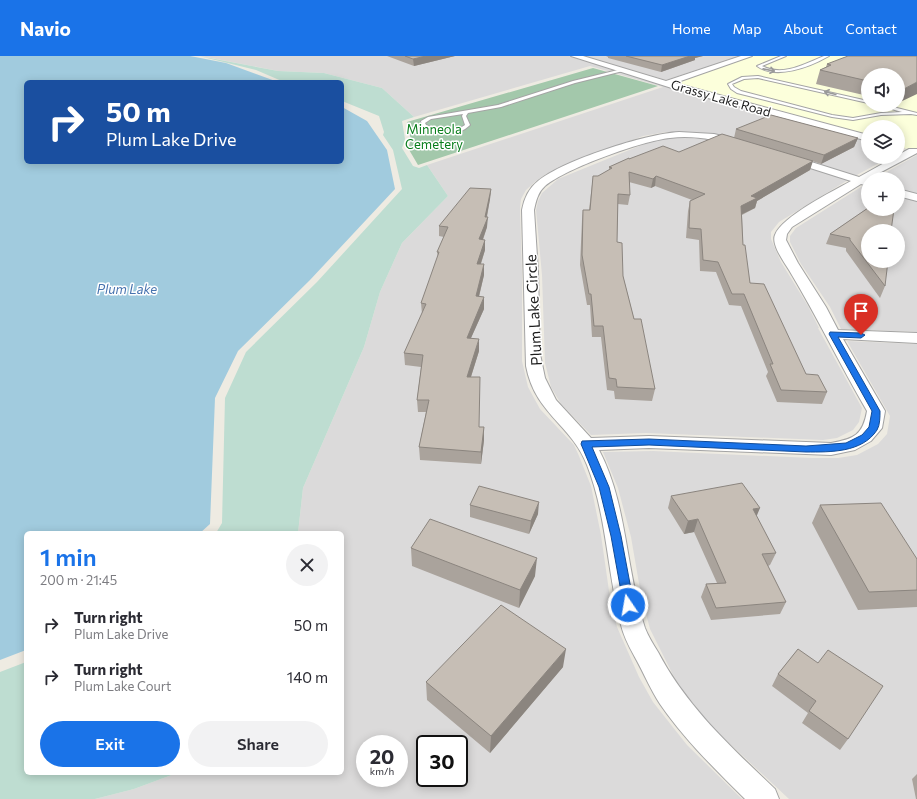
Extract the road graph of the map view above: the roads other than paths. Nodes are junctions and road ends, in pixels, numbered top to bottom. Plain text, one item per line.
1 (575, 56) edge
2 (748, 56) edge
3 (784, 56) edge
4 (826, 56) edge
5 (622, 70) junction
6 (668, 83) junction
7 (861, 101) edge
8 (466, 112) junction
9 (905, 112) edge
10 (910, 113) junction
11 (881, 114) joint
12 (917, 114) edge
13 (861, 136) edge
14 (905, 148) edge
15 (916, 150) edge
16 (880, 172) edge
17 (861, 181) edge
18 (861, 184) edge
19 (905, 194) edge
20 (917, 198) edge
21 (833, 334) junction
22 (917, 338) edge
23 (586, 444) junction
24 (766, 799) edge

1 - 5 street, Grassy Lake Road
2 - 6 street
3 -> 4 lane
5 - 6 street, Grassy Lake Road
5 - 8 lane
6 - 13 street, Grassy Lake Road
7 -> 11 lane
8 - 8 lane
9 - 10 lane
10 - 11 lane
10 - 12 lane
14 - 15 street
15 - 16 street
17 - 23 street, Plum Lake Circle
18 - 21 street
19 - 20 street
21 - 22 street
21 - 23 street
23 - 24 street, Plum Lake Circle

